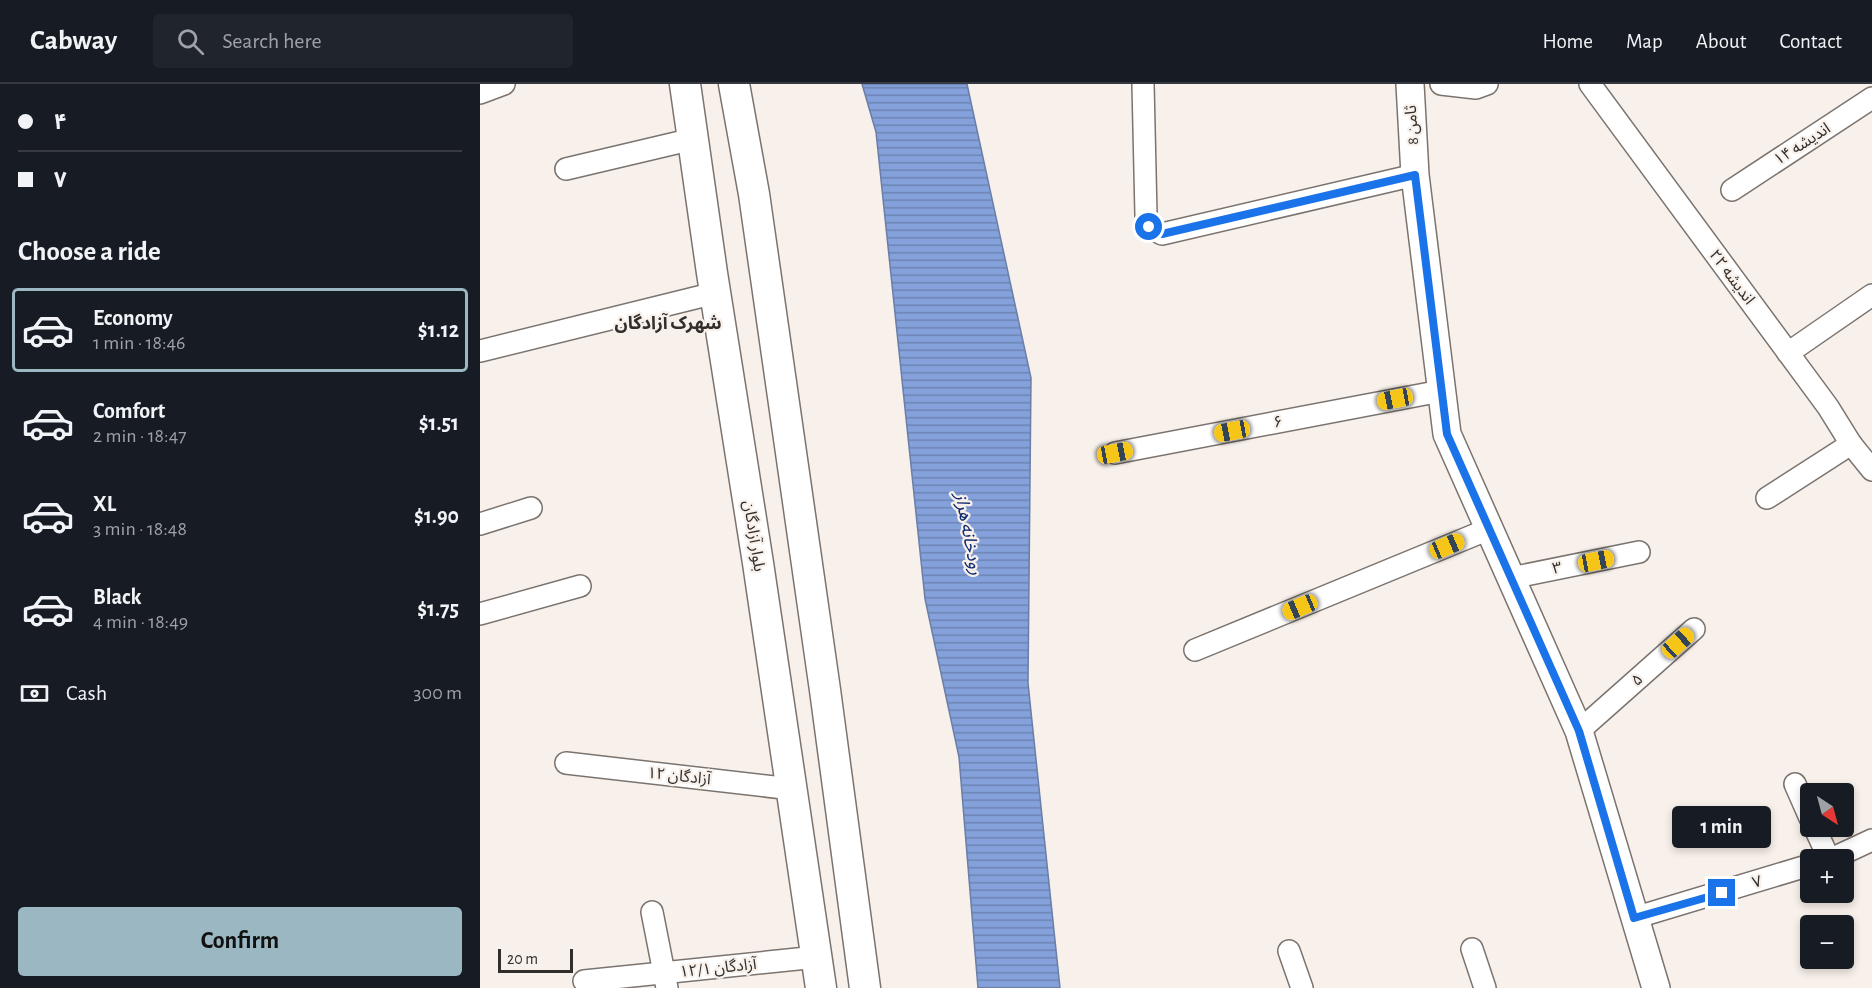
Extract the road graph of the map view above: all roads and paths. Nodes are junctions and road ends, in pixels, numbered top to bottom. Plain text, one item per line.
1 (504, 84) edge
2 (685, 84) edge
3 (734, 84) edge
4 (1143, 84) edge
5 (1410, 84) edge
6 (1441, 84) edge
7 (1487, 84) edge
8 (1590, 84) edge
9 (480, 93) edge
10 (1872, 98) edge
11 (693, 139) junction
12 (566, 169) dead end
13 (1415, 175) junction
14 (1732, 190) dead end
15 (715, 293) junction
16 (1872, 295) edge
17 (480, 351) edge
18 (1788, 353) junction
19 (1442, 391) junction
20 (1851, 444) junction
21 (1115, 453) dead end
22 (1872, 470) edge
23 (1767, 498) dead end
24 (531, 508) dead end
25 (480, 524) edge
26 (1489, 529) junction
27 (1639, 552) dead end
28 (1511, 578) junction
29 (580, 586) dead end
30 (480, 614) edge
31 (1694, 629) dead end
32 (1195, 650) dead end
33 (1579, 731) junction
34 (566, 763) dead end
35 (1795, 784) dead end
36 (792, 789) junction
37 (1800, 795) edge
38 (1872, 840) edge
39 (1852, 849) edge
40 (1800, 868) edge
41 (652, 912) dead end
42 (1634, 918) junction
43 (1472, 949) dead end
44 (1289, 951) dead end
45 (816, 957) junction
46 (584, 981) dead end
47 (665, 981) edge
48 (821, 988) edge
49 (864, 988) edge
50 (1302, 988) edge
51 (1485, 988) edge
52 (1656, 988) edge

1 - 9 street
2 - 11 main road, بلوار آزادگان
3 - 49 main road
4 - 13 street
5 - 13 street, ثامن 8
6 - 7 street
8 - 18 street, اندیشه ۲۲
10 - 14 street, اندیشه ۱۴
11 - 12 street
11 - 15 main road, بلوار آزادگان
13 - 19 street, ثامن 8
15 - 17 street
15 - 36 main road, بلوار آزادگان
16 - 18 street
18 - 20 street, اندیشه ۲۲
19 - 21 street, ۶
19 - 26 street, ثامن 8
20 - 22 street, اندیشه ۲۲
20 - 23 street
24 - 25 street
26 - 28 street, ثامن 8
26 - 32 street
27 - 28 street, ۳
28 - 33 street, ثامن 8
29 - 30 street
31 - 33 street, ۵
33 - 42 street, ثامن 8
34 - 36 street, آزادگان ۱۲
35 - 37 street
36 - 45 main road, بلوار آزادگان
38 - 39 street
40 - 42 street, ۷
41 - 47 street
42 - 52 street, ثامن 8
43 - 51 street
44 - 50 street
45 - 47 street, آزادگان ۱۲/۱
45 - 48 main road, بلوار آزادگان
46 - 47 street, آزادگان ۱۲/۱

